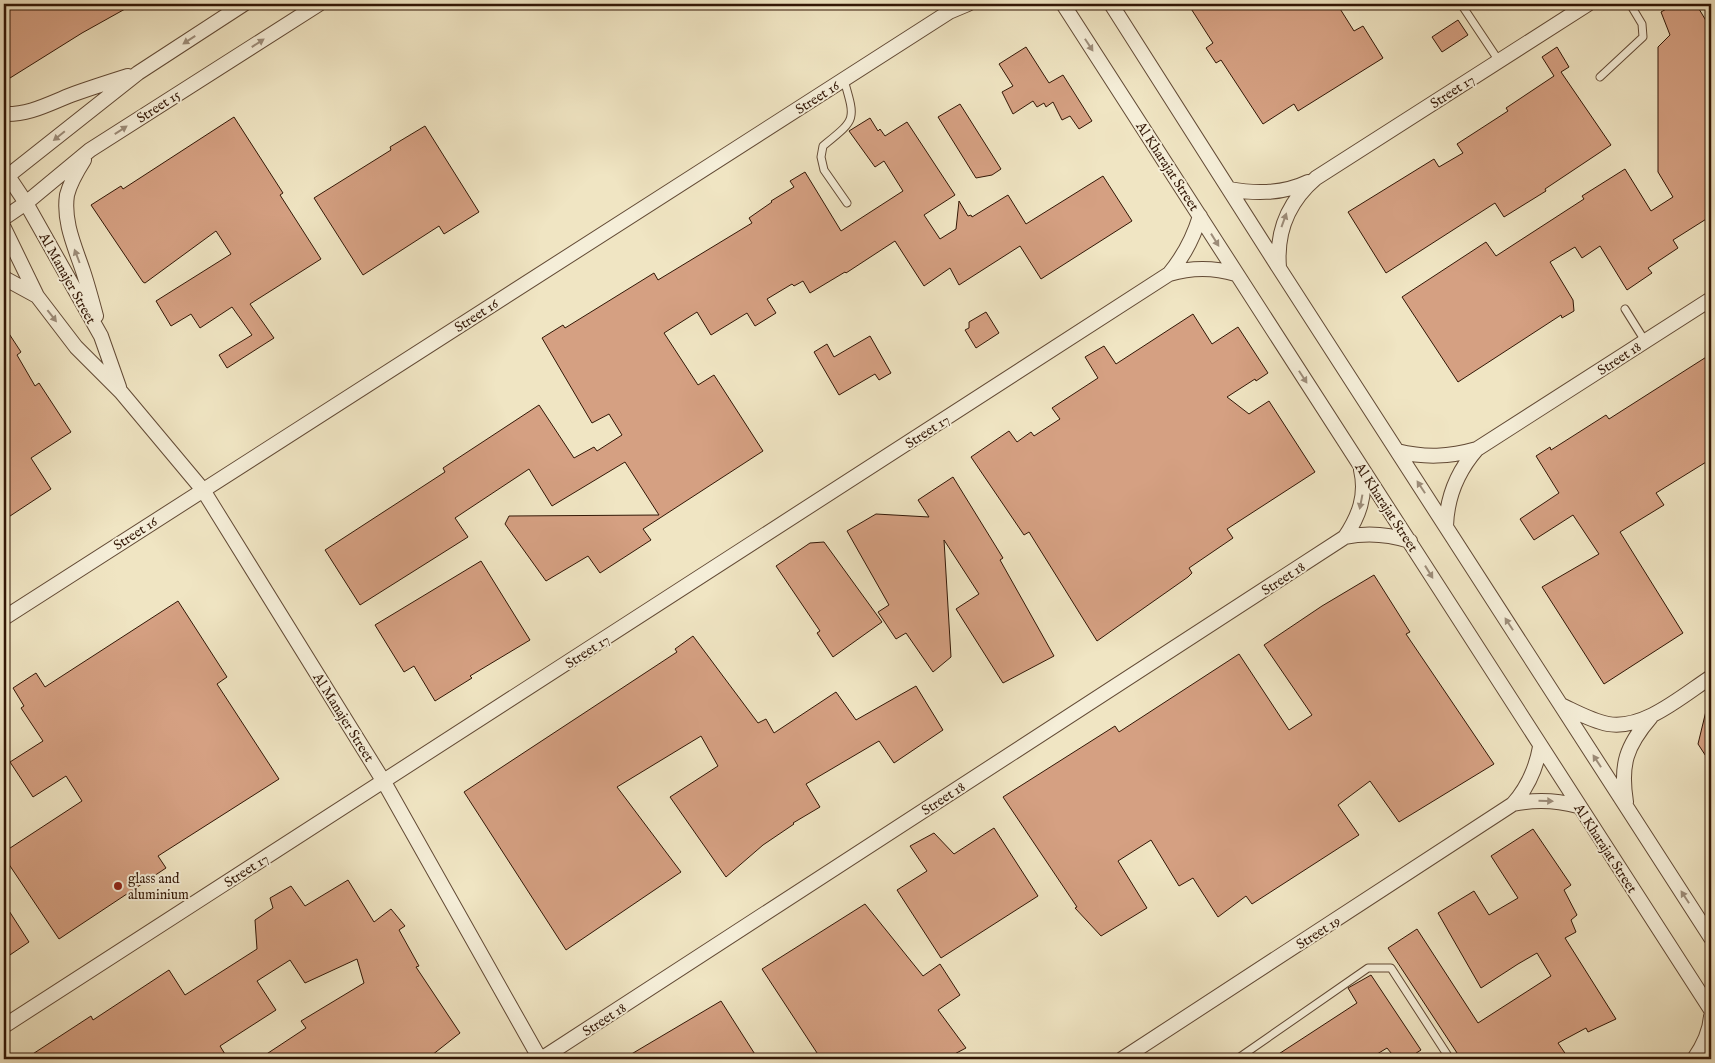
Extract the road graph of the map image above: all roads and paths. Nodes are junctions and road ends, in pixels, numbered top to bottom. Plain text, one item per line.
1 (244, 4) edge
2 (319, 4) edge
3 (968, 4) edge
4 (1063, 4) edge
5 (1110, 4) edge
6 (1461, 4) edge
7 (1588, 4) edge
8 (1630, 4) edge
9 (952, 8) edge
10 (1499, 61) junction
11 (138, 73) junction
12 (1600, 77) dead end
13 (844, 80) junction
14 (4, 114) edge
15 (90, 150) junction
16 (5, 175) edge
17 (1316, 178) junction
18 (1229, 189) junction
19 (26, 203) junction
20 (847, 203) dead end
21 (1200, 216) junction
22 (4, 218) edge
23 (4, 228) edge
24 (1279, 268) junction
25 (1169, 274) junction
26 (1236, 274) junction
27 (4, 278) edge
28 (37, 296) junction
29 (1711, 299) edge
30 (1625, 309) dead end
31 (101, 336) junction
32 (1646, 341) junction
33 (122, 392) junction
34 (1477, 449) junction
35 (1397, 451) junction
36 (1360, 464) junction
37 (203, 490) junction
38 (1446, 526) junction
39 (1345, 537) junction
40 (1410, 541) junction
41 (4, 618) edge
42 (1711, 677) edge
43 (1561, 705) junction
44 (1651, 716) junction
45 (1540, 747) junction
46 (384, 782) junction
47 (1513, 804) junction
48 (1578, 806) junction
49 (1627, 807) junction
50 (1711, 938) edge
51 (1711, 1010) edge
52 (1711, 1016) edge
53 (4, 1026) edge
54 (541, 1059) edge
55 (1124, 1059) edge
56 (1237, 1059) edge
57 (1448, 1059) edge
58 (1694, 1059) edge

1 -> 11 street
15 -> 2 street, Street 15
3 - 9 street, Street 16
4 -> 21 street, Al Kharajat Street
5 - 18 street
6 - 10 lane
7 - 10 street, Street 17
8 - 12 lane
9 - 13 street, Street 16
10 - 17 street, Street 17
11 - 14 street
11 -> 16 street
13 - 20 lane
13 - 37 street, Street 16
15 - 19 street, Street 15
31 -> 15 street
16 - 19 street, Al Manajer Street
17 - 18 street, Street 17
24 -> 17 street, Street 17
18 - 24 street
19 - 22 street, Street 15
19 - 31 street, Al Manajer Street
21 - 25 street, Street 17
21 -> 26 street, Al Kharajat Street
23 - 28 street, Al Manajer Street
24 - 35 street
25 - 26 street, Street 17
25 - 46 street, Street 17
26 -> 36 street, Al Kharajat Street
27 - 28 street
28 -> 33 street, Al Manajer Street
29 - 32 street, Street 18
30 - 32 lane
31 - 33 street, Al Manajer Street
32 - 34 street, Street 18
33 - 37 street, Al Manajer Street
34 - 35 street, Street 18
34 - 38 street, Street 18
38 -> 35 street
36 -> 39 street, Street 18
36 - 40 street, Al Kharajat Street
37 - 41 street, Street 16
37 - 46 street, Al Manajer Street
43 -> 38 street
39 - 40 street, Street 18
39 - 54 street, Street 18
40 -> 45 street, Al Kharajat Street
42 - 44 street
43 - 44 street
49 -> 43 street
44 - 49 street
45 - 47 street, Street 19
45 - 48 street, Al Kharajat Street
46 - 53 street, Street 17
46 - 54 street, Al Manajer Street
47 -> 48 street, Street 19
47 - 55 street, Street 19
48 - 51 street, Al Kharajat Street
50 -> 49 street
52 - 58 street
56 - 57 lane

